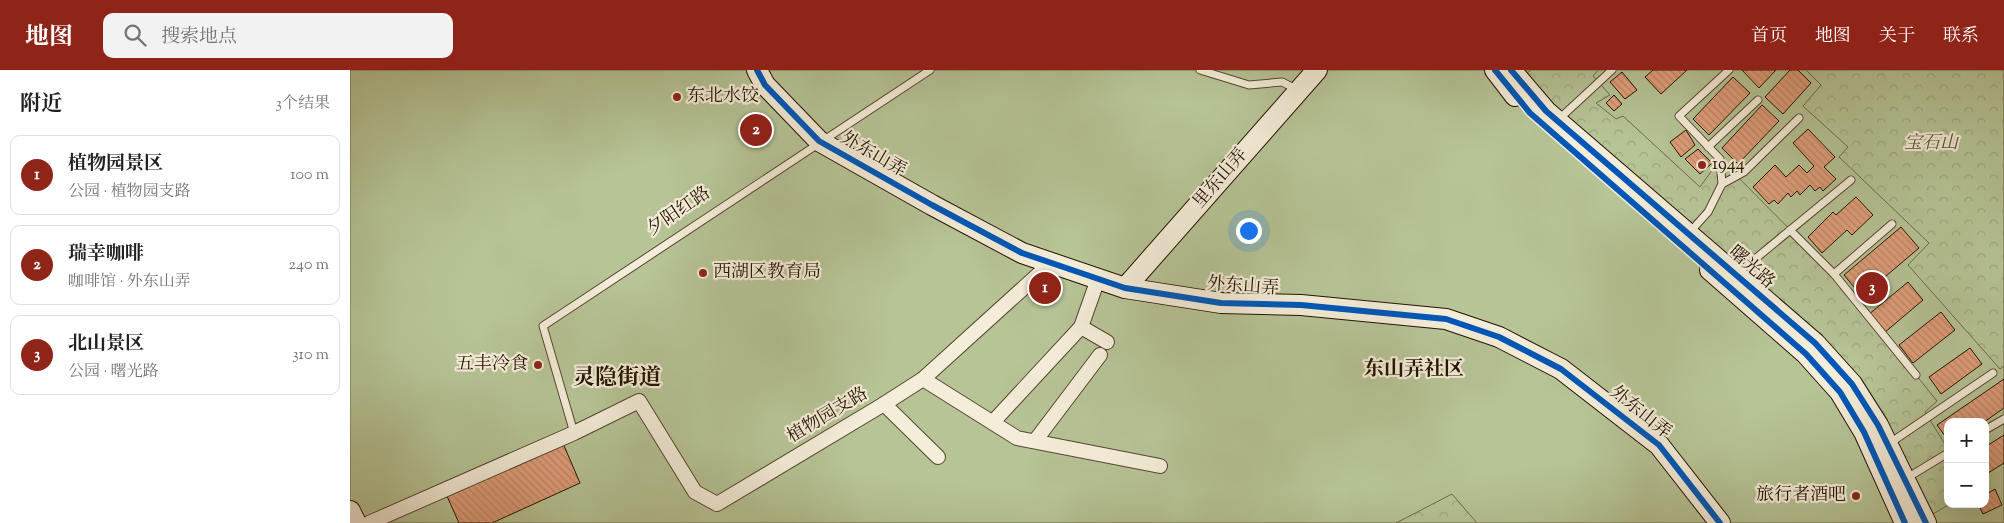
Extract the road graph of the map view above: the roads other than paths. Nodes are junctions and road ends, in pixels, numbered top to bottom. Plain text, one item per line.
1 (757, 70) edge
2 (930, 70) edge
3 (1200, 70) edge
4 (1317, 70) edge
5 (1612, 70) edge
6 (1729, 70) edge
7 (1509, 71) edge
8 (1298, 91) junction
9 (1758, 100) dead end
10 (1799, 118) dead end
11 (1557, 121) junction
12 (819, 141) junction
13 (1708, 147) junction
14 (1851, 180) dead end
15 (1722, 184) junction
16 (1892, 224) dead end
17 (1790, 230) junction
18 (1688, 234) junction
19 (1051, 263) junction
20 (1834, 274) junction
21 (1736, 275) junction
22 (1098, 279) junction
23 (1125, 288) junction
24 (1081, 327) junction
25 (1107, 342) dead end
26 (1100, 355) dead end
27 (1994, 373) dead end
28 (1916, 375) dead end
29 (923, 379) junction
30 (884, 404) junction
31 (2004, 419) edge
32 (993, 422) junction
33 (1989, 428) edge
34 (574, 433) junction
35 (1036, 441) junction
36 (1888, 444) junction
37 (1944, 456) edge
38 (938, 457) dead end
39 (1160, 466) dead end
40 (1905, 480) junction
41 (350, 511) edge
42 (356, 523) edge
43 (369, 523) edge
44 (1720, 523) edge
45 (1905, 523) edge
46 (1926, 523) edge

1 - 12 street, 外东山弄
2 - 12 lane, 夕阳红路
3 - 8 lane
4 - 8 street, 里东山弄
5 - 11 lane
6 - 13 lane
7 - 11 street, 曙光路
7 - 45 street, 曙光路
8 - 23 street, 里东山弄
9 - 13 lane
10 - 15 lane
11 - 18 street, 曙光路
12 - 19 street, 外东山弄
12 - 34 lane, 夕阳红路
13 - 15 lane
14 - 17 lane
15 - 18 lane
16 - 20 lane
17 - 20 lane
17 - 21 lane
18 - 21 street, 曙光路
19 - 22 street, 外东山弄
19 - 29 street, 植物园支路
20 - 28 lane
21 - 36 street, 曙光路
22 - 23 street, 外东山弄
22 - 24 street
23 - 44 street, 外东山弄
24 - 25 street
24 - 32 street
26 - 35 street
27 - 36 lane
29 - 30 street, 植物园支路
29 - 32 street
30 - 34 street, 植物园支路
30 - 38 street
31 - 33 lane
32 - 35 street
34 - 43 street
35 - 39 street
36 - 40 street, 曙光路
37 - 40 lane
40 - 46 street, 曙光路
41 - 42 street

